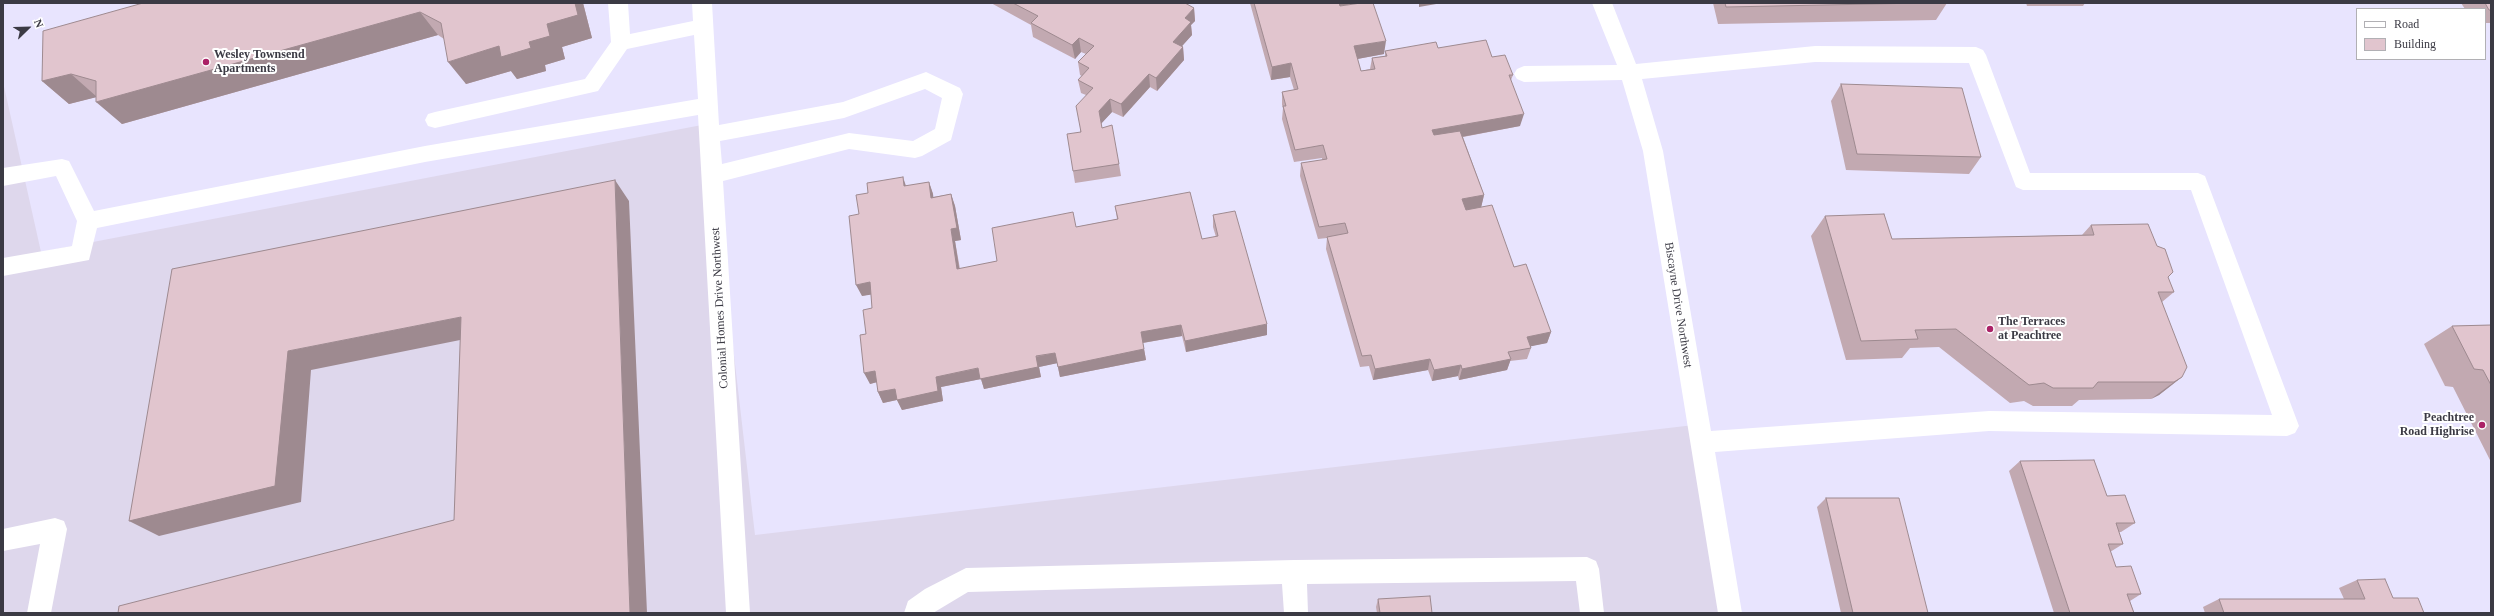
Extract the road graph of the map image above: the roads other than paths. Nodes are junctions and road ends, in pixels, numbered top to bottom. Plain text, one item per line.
1 (618, 3) edge
2 (702, 3) edge
3 (1602, 3) edge
4 (703, 26) junction
5 (621, 43) junction
6 (1630, 72) junction
7 (1524, 74) dead end
8 (708, 105) junction
9 (435, 120) dead end
10 (710, 136) junction
11 (712, 175) junction
12 (3, 177) edge
13 (88, 220) junction
14 (3, 267) edge
15 (1701, 442) junction
16 (3, 540) edge
17 (1294, 572) junction
18 (39, 613) edge
19 (738, 613) edge
20 (916, 613) edge
21 (1296, 613) edge
22 (1592, 613) edge
23 (1730, 613) edge

1 - 5 street
2 - 4 street, Colonial Homes Drive Northwest
3 - 6 street, Biscayne Drive Northwest
4 - 5 street
4 - 8 street, Colonial Homes Drive Northwest
5 - 9 street
6 - 7 street
6 - 15 street, Biscayne Drive Northwest
6 - 15 street
8 - 10 street, Colonial Homes Drive Northwest
8 - 13 street
10 - 11 street, Colonial Homes Drive Northwest
10 - 11 street
11 - 19 street, Colonial Homes Drive Northwest
12 - 13 street
13 - 14 street
15 - 23 street, Biscayne Drive Northwest
16 - 18 street
17 - 20 street
17 - 21 street
17 - 22 street

